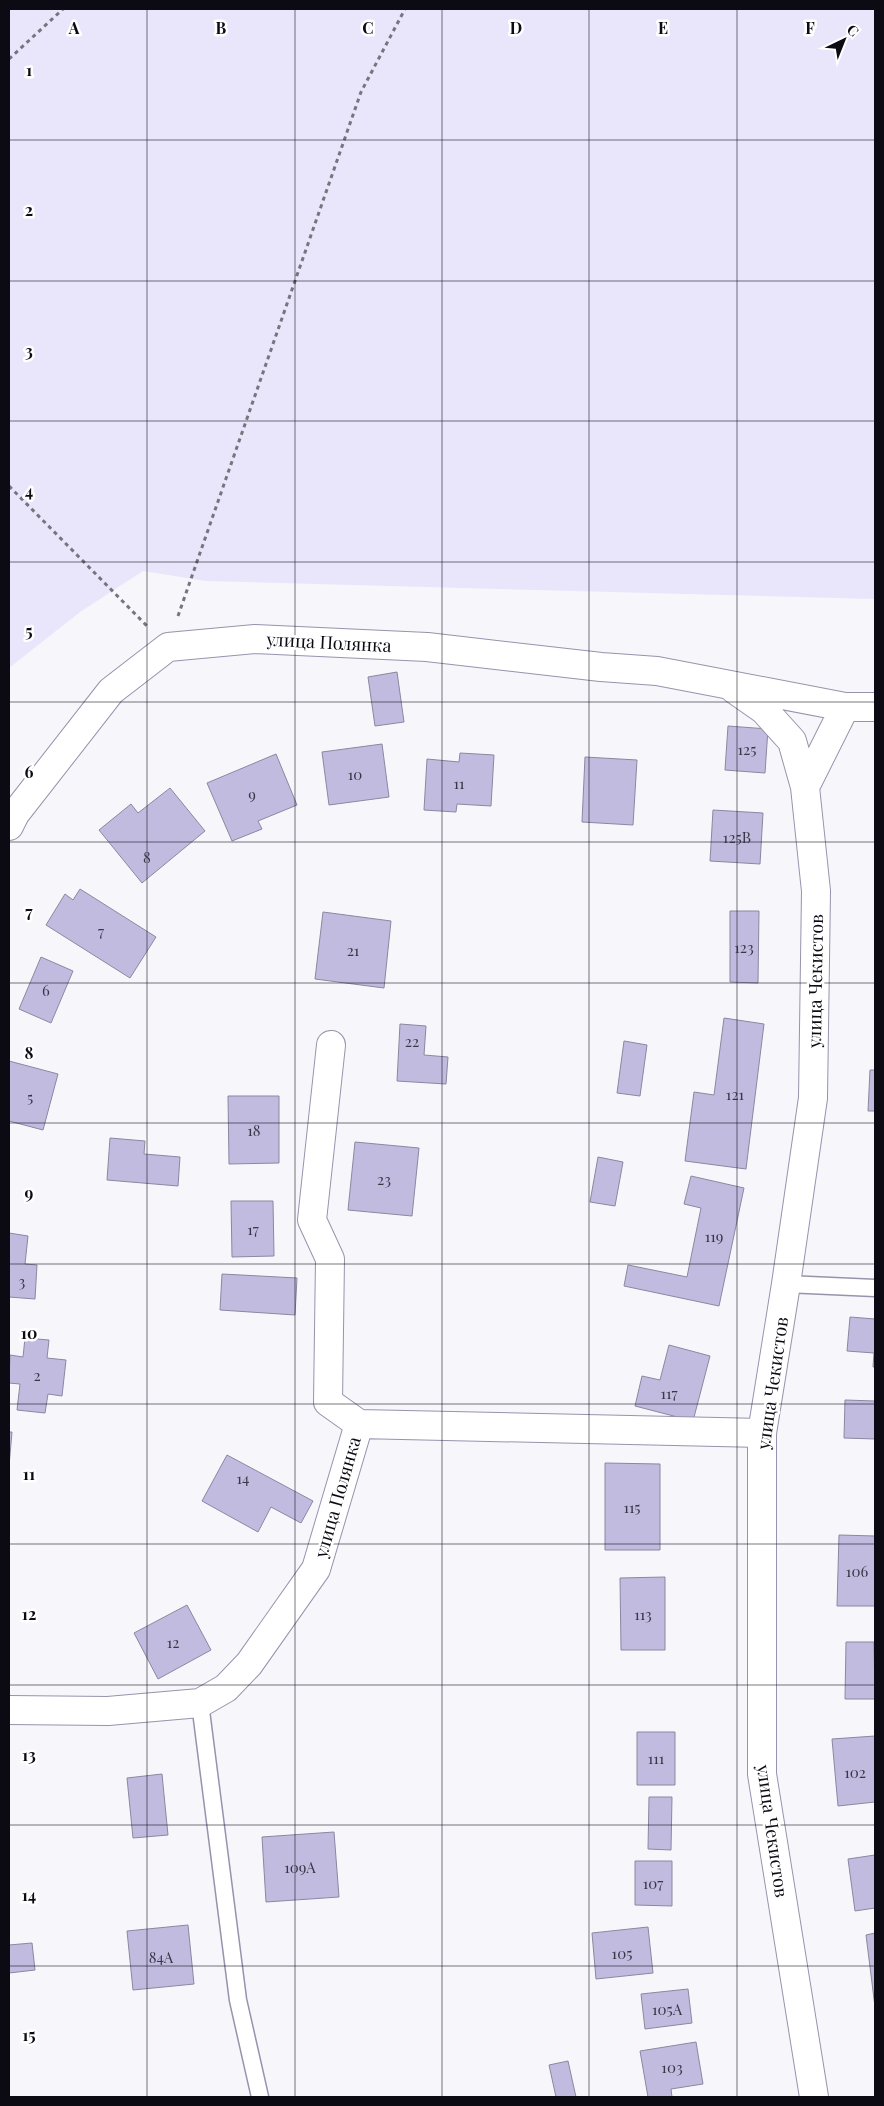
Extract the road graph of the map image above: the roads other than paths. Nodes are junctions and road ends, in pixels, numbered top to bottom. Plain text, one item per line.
1 (729, 685) junction
2 (845, 707) junction
3 (875, 707) edge
4 (805, 787) junction
5 (9, 826) edge
6 (331, 1045) dead end
7 (786, 1284) junction
8 (875, 1288) edge
9 (358, 1424) junction
10 (762, 1433) junction
11 (200, 1702) junction
12 (9, 1710) edge
13 (260, 2097) edge
14 (814, 2097) edge

1 - 2 street, улица Полянка
1 - 4 street, улица Чекистов
1 - 5 street, улица Полянка
2 - 3 street, улица Полянка
2 - 4 street
4 - 7 street, улица Чекистов
6 - 9 street, улица Полянка
7 - 8 lane
7 - 10 street, улица Чекистов
9 - 10 street
9 - 11 street, улица Полянка
10 - 14 street, улица Чекистов
11 - 12 street, улица Полянка
11 - 13 lane

